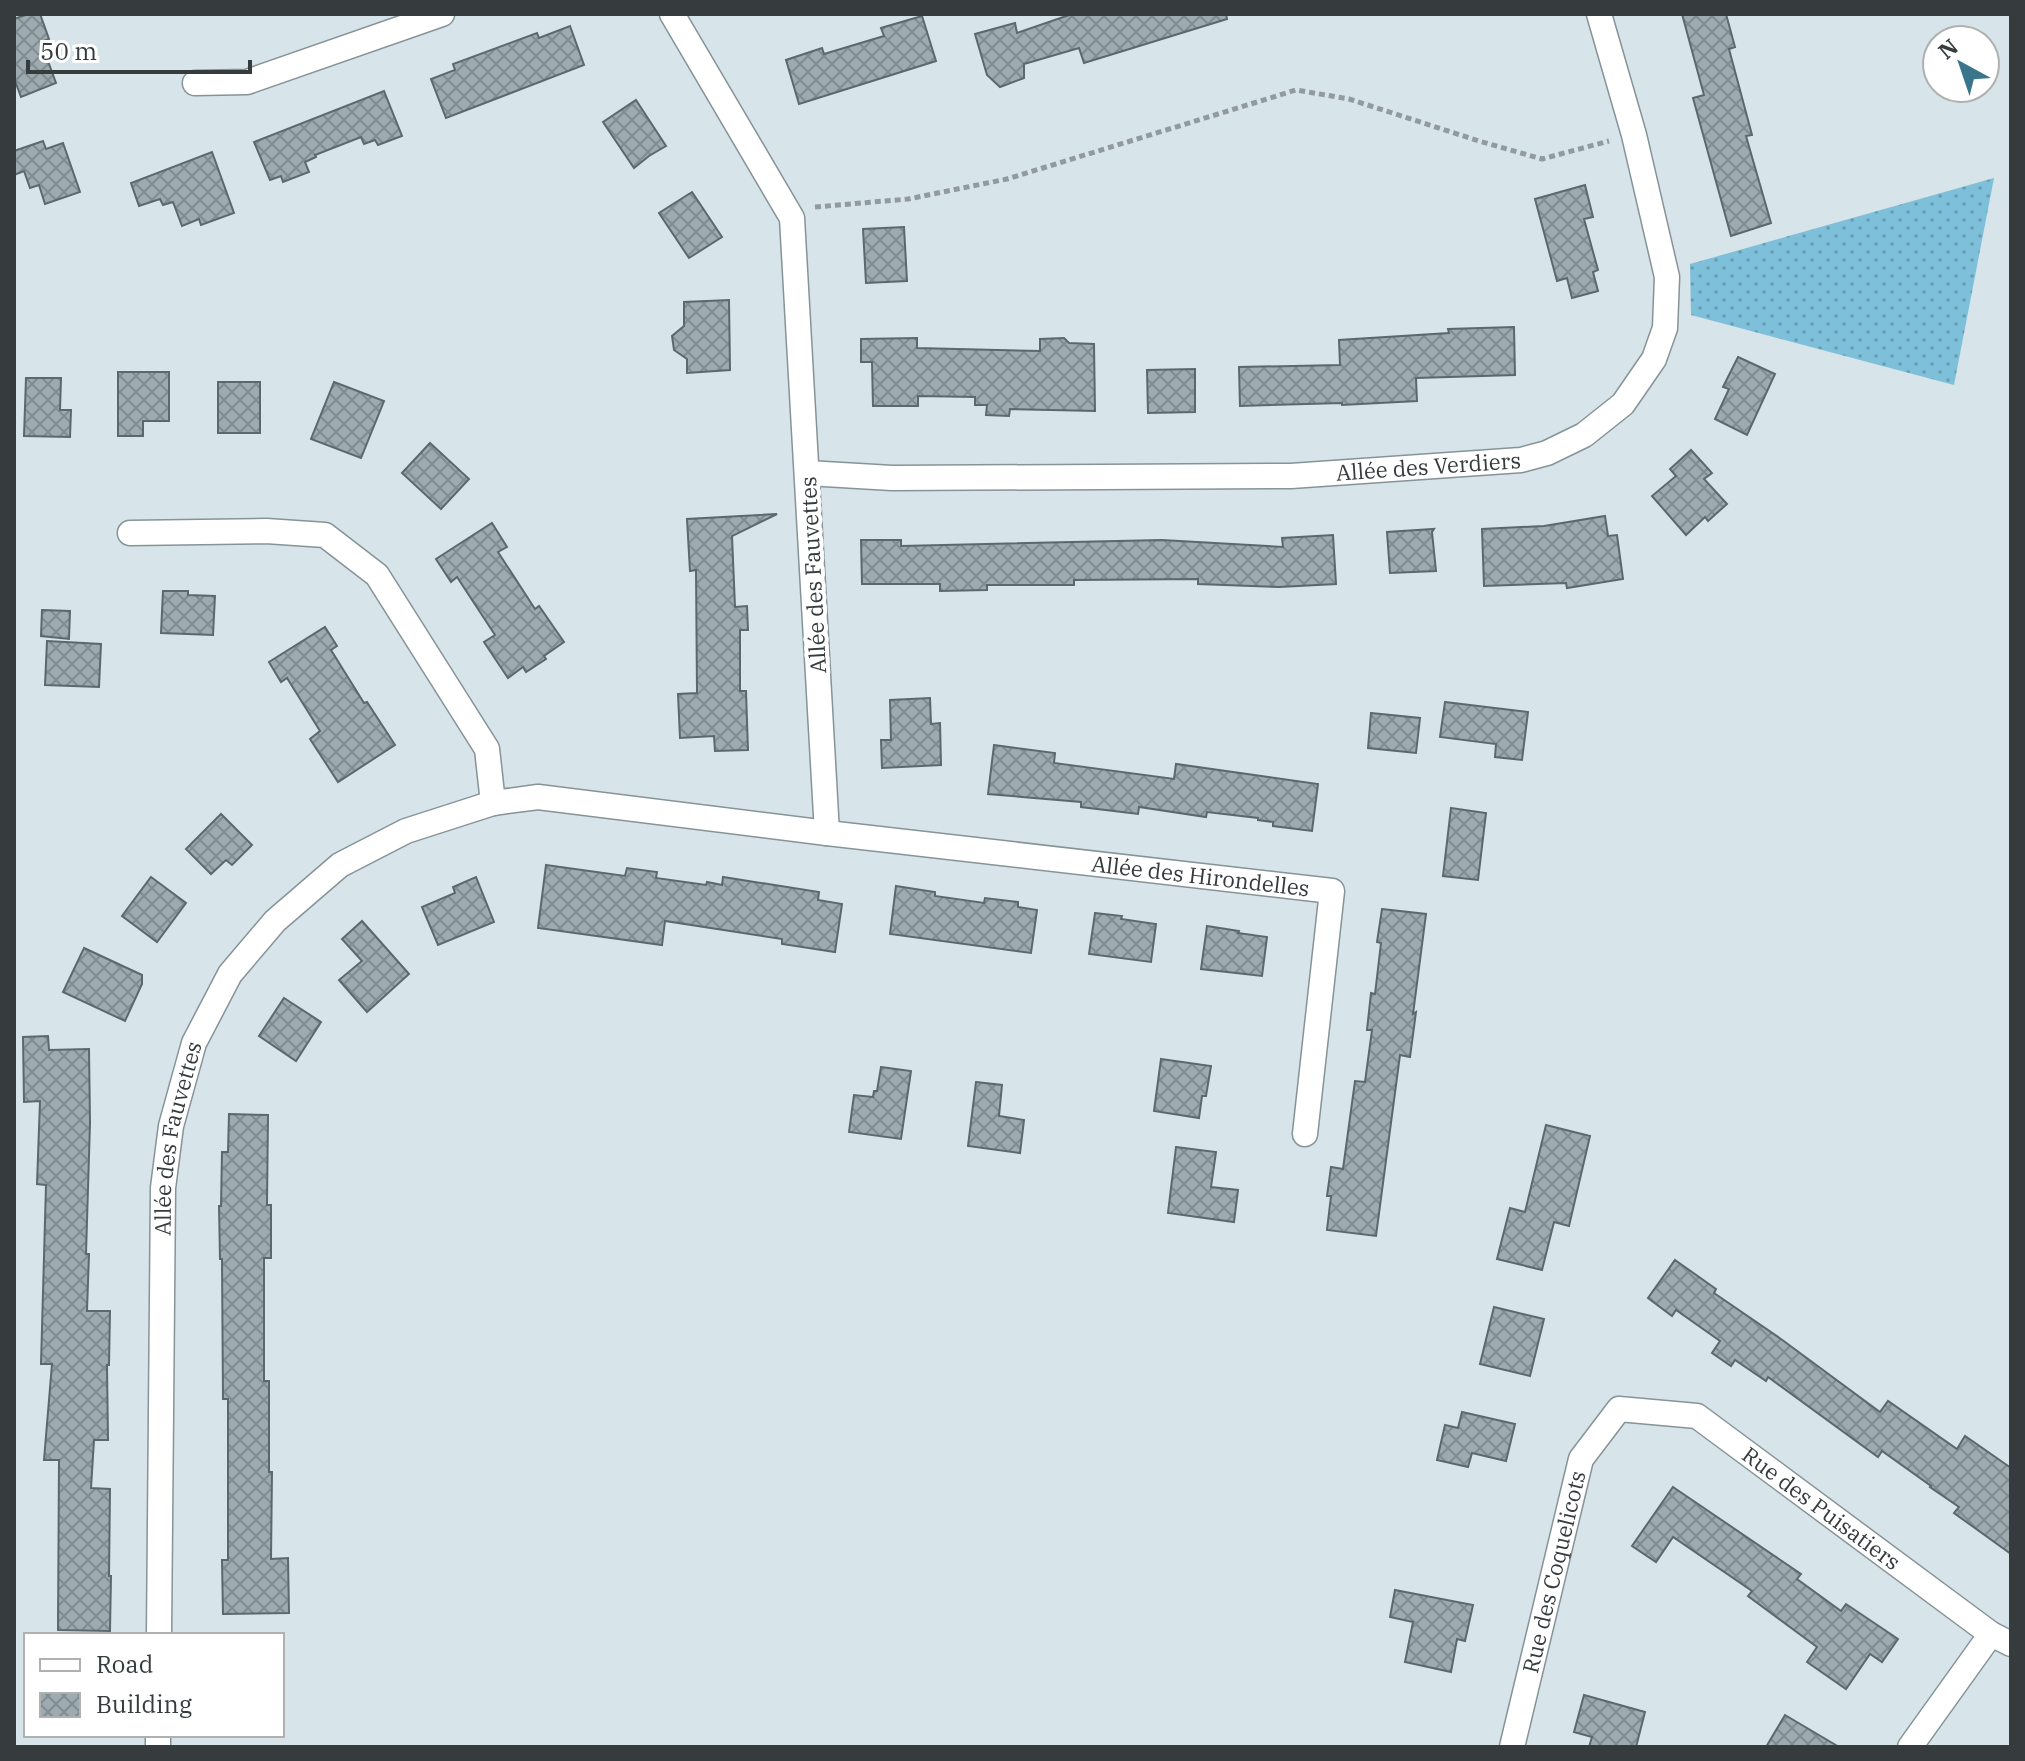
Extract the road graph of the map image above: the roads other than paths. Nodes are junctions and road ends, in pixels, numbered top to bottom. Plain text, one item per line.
1 (442, 14) edge
2 (672, 14) edge
3 (1599, 14) edge
4 (195, 83) dead end
5 (807, 473) junction
6 (130, 533) dead end
7 (493, 803) junction
8 (827, 833) junction
9 (1305, 1134) dead end
10 (1619, 1409) joint
11 (159, 1633) edge
12 (2001, 1639) edge
13 (1512, 1747) edge
14 (1910, 1747) edge

1 - 4 street
2 - 5 street, Allée des Fauvettes
3 - 5 street, Allée des Verdiers
5 - 8 street, Allée des Fauvettes
6 - 7 street
7 - 8 street, Allée des Fauvettes
7 - 11 street, Allée des Fauvettes
8 - 9 street, Allée des Hirondelles
10 - 12 street, Rue des Puisatiers
10 - 13 street, Rue des Coquelicots
12 - 14 street

